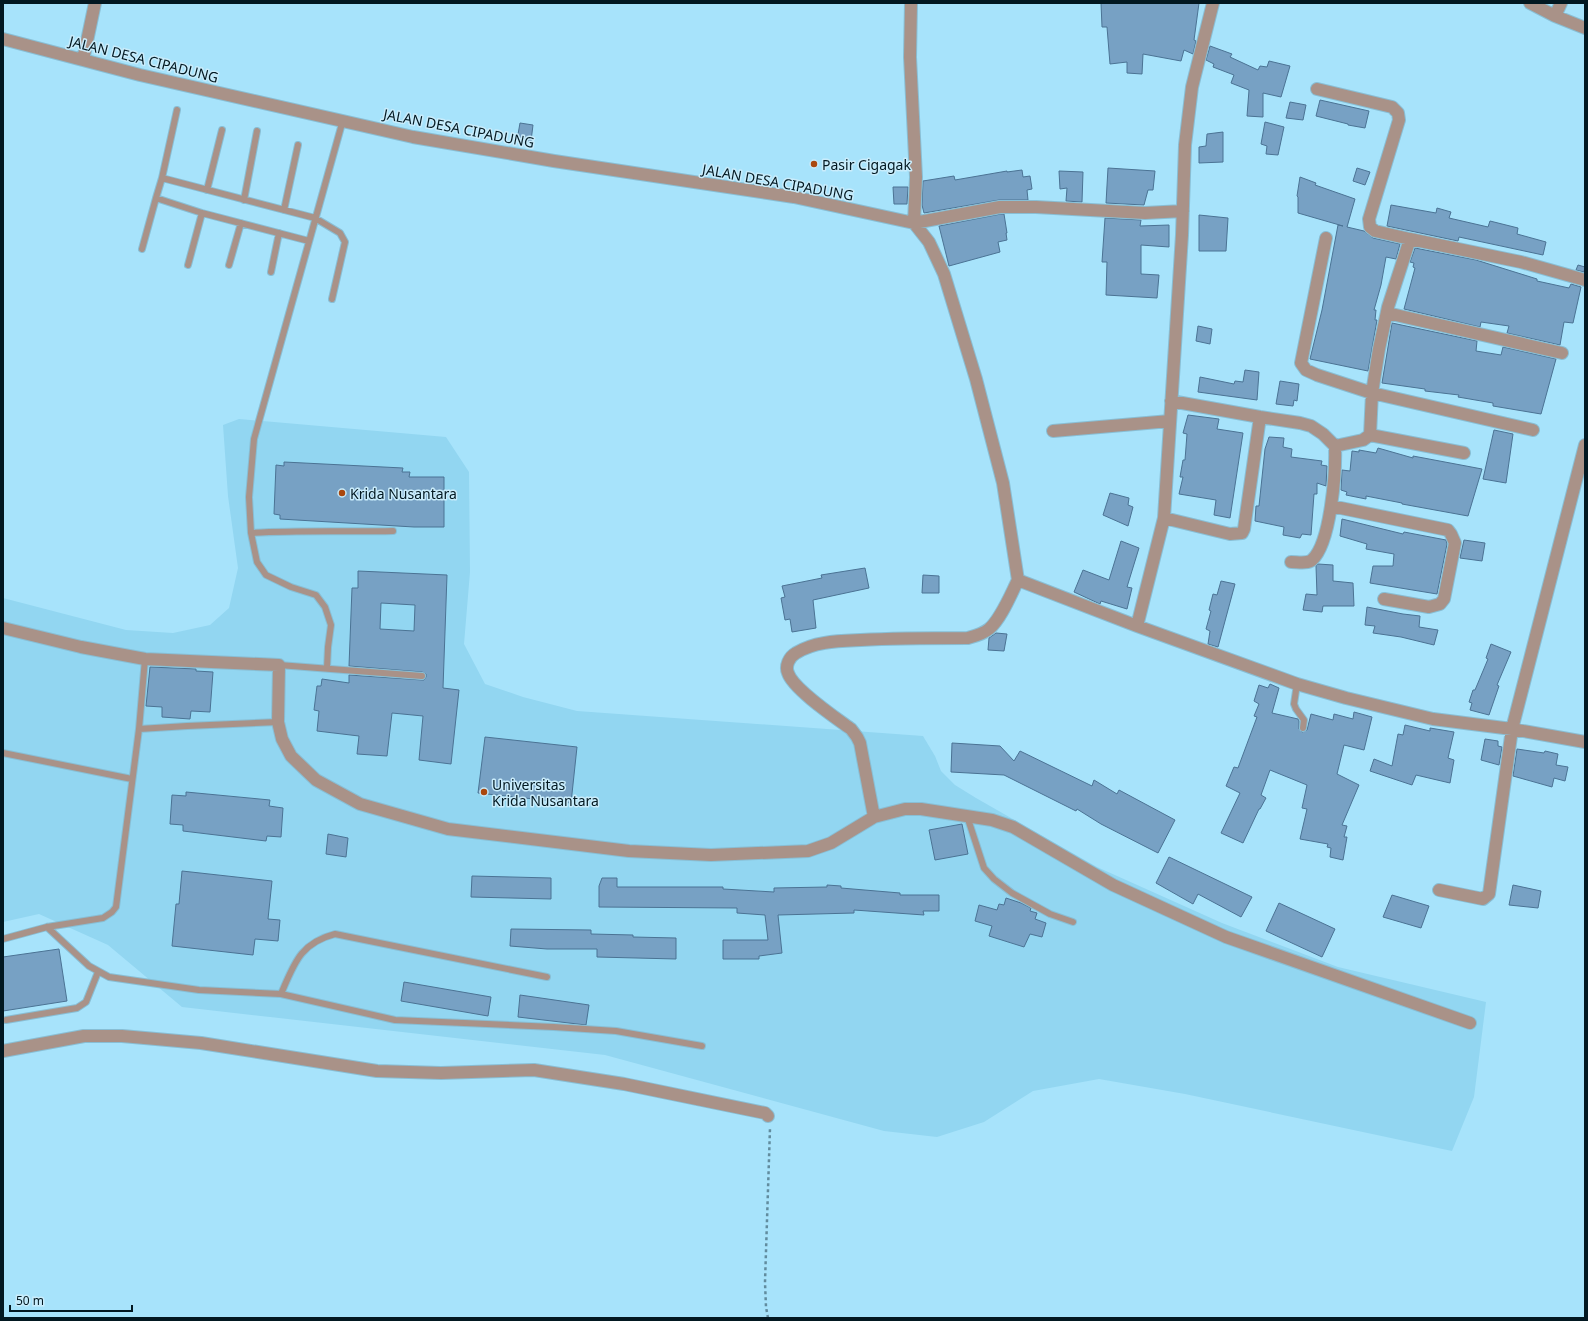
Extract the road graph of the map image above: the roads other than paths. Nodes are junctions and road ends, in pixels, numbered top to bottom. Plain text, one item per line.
1 (95, 3) edge
2 (910, 3) edge
3 (1213, 3) edge
4 (1530, 3) edge
5 (1561, 3) edge
6 (1555, 16) junction
7 (1585, 28) edge
8 (3, 39) edge
9 (83, 60) junction
10 (1318, 89) dead end
11 (178, 110) dead end
12 (343, 120) junction
13 (222, 130) dead end
14 (257, 131) dead end
15 (298, 145) dead end
16 (162, 178) junction
17 (207, 190) junction
18 (156, 198) junction
19 (244, 200) junction
20 (284, 210) junction
21 (1183, 211) junction
22 (202, 213) junction
23 (315, 218) junction
24 (240, 223) junction
25 (914, 223) junction
26 (279, 233) junction
27 (1326, 238) dead end
28 (1410, 239) junction
29 (309, 241) junction
30 (142, 250) dead end
31 (188, 265) dead end
32 (229, 265) dead end
33 (271, 272) dead end
34 (1585, 280) edge
35 (332, 299) dead end
36 (1387, 313) junction
37 (1562, 353) dead end
38 (1372, 393) junction
39 (1171, 401) junction
40 (1260, 417) junction
41 (1170, 421) junction
42 (1533, 430) dead end
43 (1053, 431) dead end
44 (1370, 435) junction
45 (1585, 445) edge
46 (1335, 446) junction
47 (1464, 453) dead end
48 (1331, 506) junction
49 (1164, 518) junction
50 (393, 531) dead end
51 (251, 534) junction
52 (1291, 562) dead end
53 (1018, 580) junction
54 (1384, 599) dead end
55 (1137, 626) junction
56 (3, 628) edge
57 (145, 659) junction
58 (279, 665) junction
59 (327, 668) junction
60 (422, 676) dead end
61 (1297, 684) junction
62 (278, 722) junction
63 (1303, 728) dead end
64 (139, 729) junction
65 (1512, 729) junction
66 (1585, 742) edge
67 (3, 753) edge
68 (132, 779) junction
69 (967, 816) junction
70 (874, 817) junction
71 (1439, 890) dead end
72 (1073, 922) dead end
73 (47, 927) junction
74 (3, 939) edge
75 (98, 972) junction
76 (547, 978) dead end
77 (281, 994) junction
78 (6, 1020) dead end
79 (1470, 1023) dead end
80 (702, 1046) dead end
81 (3, 1051) edge
82 (768, 1116) road end

1 - 9 street
2 - 25 street
3 - 21 street
4 - 6 street
5 - 6 street
6 - 7 street
8 - 9 street, JALAN DESA CIPADUNG
9 - 12 street, JALAN DESA CIPADUNG
10 - 28 street
11 - 16 lane
12 - 23 lane
12 - 25 street, JALAN DESA CIPADUNG
13 - 17 lane
14 - 19 lane
15 - 20 lane
16 - 17 lane
16 - 18 lane
17 - 19 lane
18 - 22 lane
18 - 30 lane
19 - 20 lane
20 - 23 lane
21 - 25 street
21 - 39 street
22 - 24 lane
22 - 31 lane
23 - 29 lane
23 - 35 lane
24 - 26 lane
24 - 32 lane
25 - 53 street
26 - 29 lane
26 - 33 lane
27 - 38 street
28 - 34 street
28 - 36 street
29 - 51 lane
36 - 37 street
36 - 38 street
38 - 42 street
38 - 44 street
39 - 40 street
39 - 41 street
40 - 46 street
40 - 49 street
41 - 43 street
41 - 49 street
44 - 46 street
44 - 47 street
45 - 65 street
46 - 48 street
48 - 52 street
48 - 54 street
49 - 55 street
50 - 51 lane
51 - 59 lane
53 - 55 street
53 - 70 street
55 - 61 street
56 - 57 street
57 - 58 street
57 - 64 lane
58 - 59 lane
58 - 62 street
59 - 60 lane
61 - 63 lane
61 - 65 street
62 - 64 lane
62 - 70 street
64 - 68 lane
65 - 66 street
65 - 71 street
67 - 68 lane
68 - 73 lane
69 - 70 street
69 - 72 lane
69 - 79 street
73 - 74 lane
73 - 75 lane
75 - 77 lane
75 - 78 lane
76 - 77 lane
77 - 80 lane
81 - 82 street

